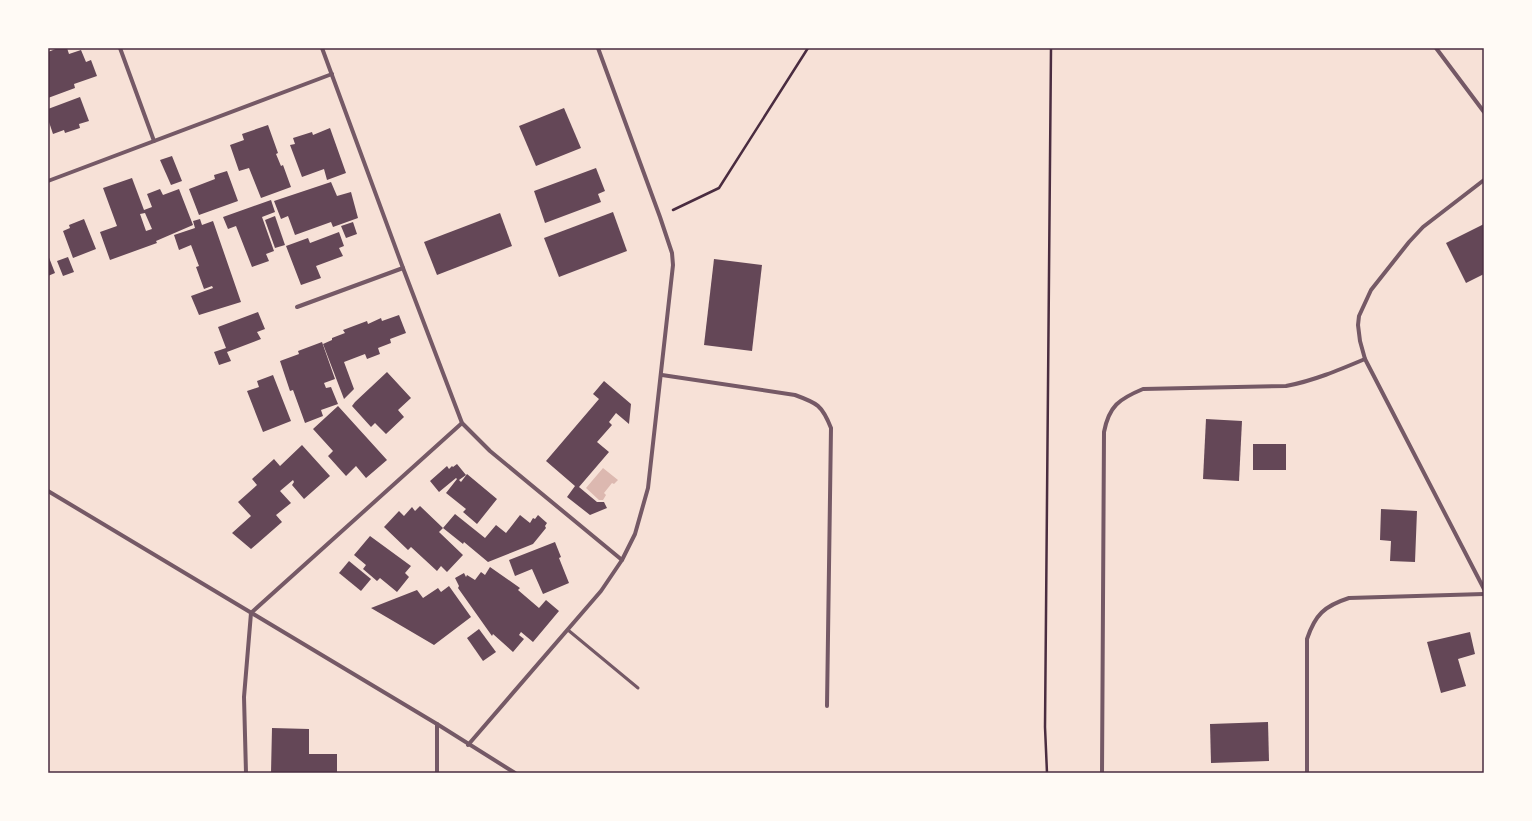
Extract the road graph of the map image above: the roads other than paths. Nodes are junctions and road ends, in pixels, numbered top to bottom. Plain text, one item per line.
1 (120, 48) edge
2 (322, 48) edge
3 (598, 48) edge
4 (1436, 48) edge
5 (332, 74) junction
6 (1484, 112) edge
7 (154, 141) junction
8 (1484, 180) edge
9 (48, 181) edge
10 (403, 268) junction
11 (297, 306) dead end
12 (1365, 359) junction
13 (662, 375) junction
14 (462, 423) junction
15 (48, 491) edge
16 (622, 560) junction
17 (1484, 589) edge
18 (1484, 594) edge
19 (251, 613) junction
20 (568, 630) junction
21 (638, 688) dead end
22 (827, 706) dead end
23 (437, 724) junction
24 (468, 744) junction
25 (246, 773) edge
26 (437, 773) edge
27 (515, 773) edge
28 (1102, 773) edge
29 (1307, 773) edge

1 - 7 street
2 - 5 street
3 - 13 street
4 - 6 street
5 - 7 street
5 - 10 street
7 - 9 street
8 - 12 street
10 - 11 street
10 - 14 street
12 - 17 street
12 - 28 street
13 - 16 street
13 - 22 street
14 - 16 street
14 - 19 street
15 - 19 street
16 - 20 street
18 - 29 street
19 - 23 street
19 - 25 street
20 - 21 lane
20 - 24 street
23 - 24 street
23 - 26 street
24 - 27 street

